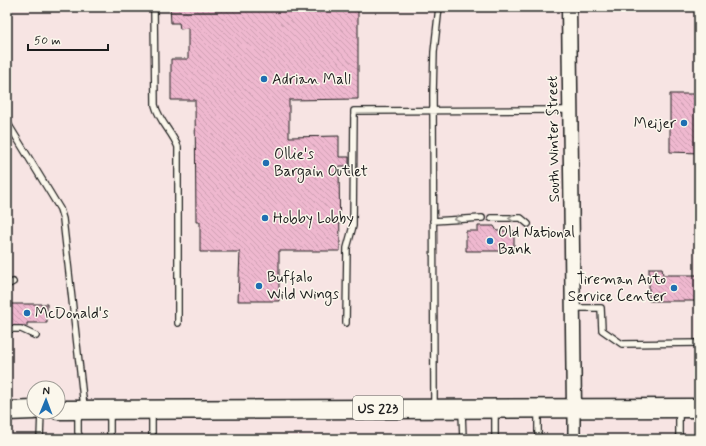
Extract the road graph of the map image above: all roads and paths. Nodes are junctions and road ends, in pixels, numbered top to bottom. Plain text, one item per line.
1 (154, 7) edge
2 (439, 7) edge
3 (569, 7) edge
4 (570, 110) junction
5 (433, 111) junction
6 (7, 122) edge
7 (482, 218) dead end
8 (490, 218) dead end
9 (433, 221) junction
10 (528, 224) dead end
11 (572, 308) junction
12 (346, 322) dead end
13 (178, 323) dead end
14 (7, 329) edge
15 (36, 336) dead end
16 (699, 343) edge
17 (434, 408) junction
18 (462, 408) junction
19 (495, 408) junction
20 (538, 408) junction
21 (574, 408) junction
22 (679, 408) junction
23 (699, 408) edge
24 (26, 410) edge
25 (66, 410) edge
26 (81, 410) junction
27 (110, 410) junction
28 (152, 410) junction
29 (7, 411) edge
30 (41, 420) edge
31 (40, 439) edge
32 (80, 439) edge
33 (110, 439) edge
34 (152, 439) edge
35 (463, 439) edge
36 (495, 439) edge
37 (538, 439) edge
38 (574, 439) edge
39 (679, 439) edge

1 - 13 lane
2 - 5 lane
3 - 4 street, South Winter Street
4 - 5 lane
4 - 11 street, South Winter Street
5 - 9 lane
5 - 12 lane
6 - 26 lane
7 -> 9 lane
10 -> 8 lane
9 - 17 lane
11 - 16 lane
11 - 21 street, South Winter Street
14 - 15 lane
17 - 18 highway, US 223
17 - 28 highway, US 223
18 - 19 highway, US 223
18 - 35 lane
19 - 20 highway, US 223
19 - 36 lane
20 - 21 highway, US 223
20 - 37 lane
21 - 22 highway, US 223
21 - 38 street, South Winter Street
22 - 23 highway, US 223
22 - 39 lane
24 - 29 highway
25 - 26 highway, US 223
26 - 27 highway, US 223
26 - 32 lane
27 - 28 highway, US 223
27 - 33 lane
28 - 34 lane
30 - 31 lane

